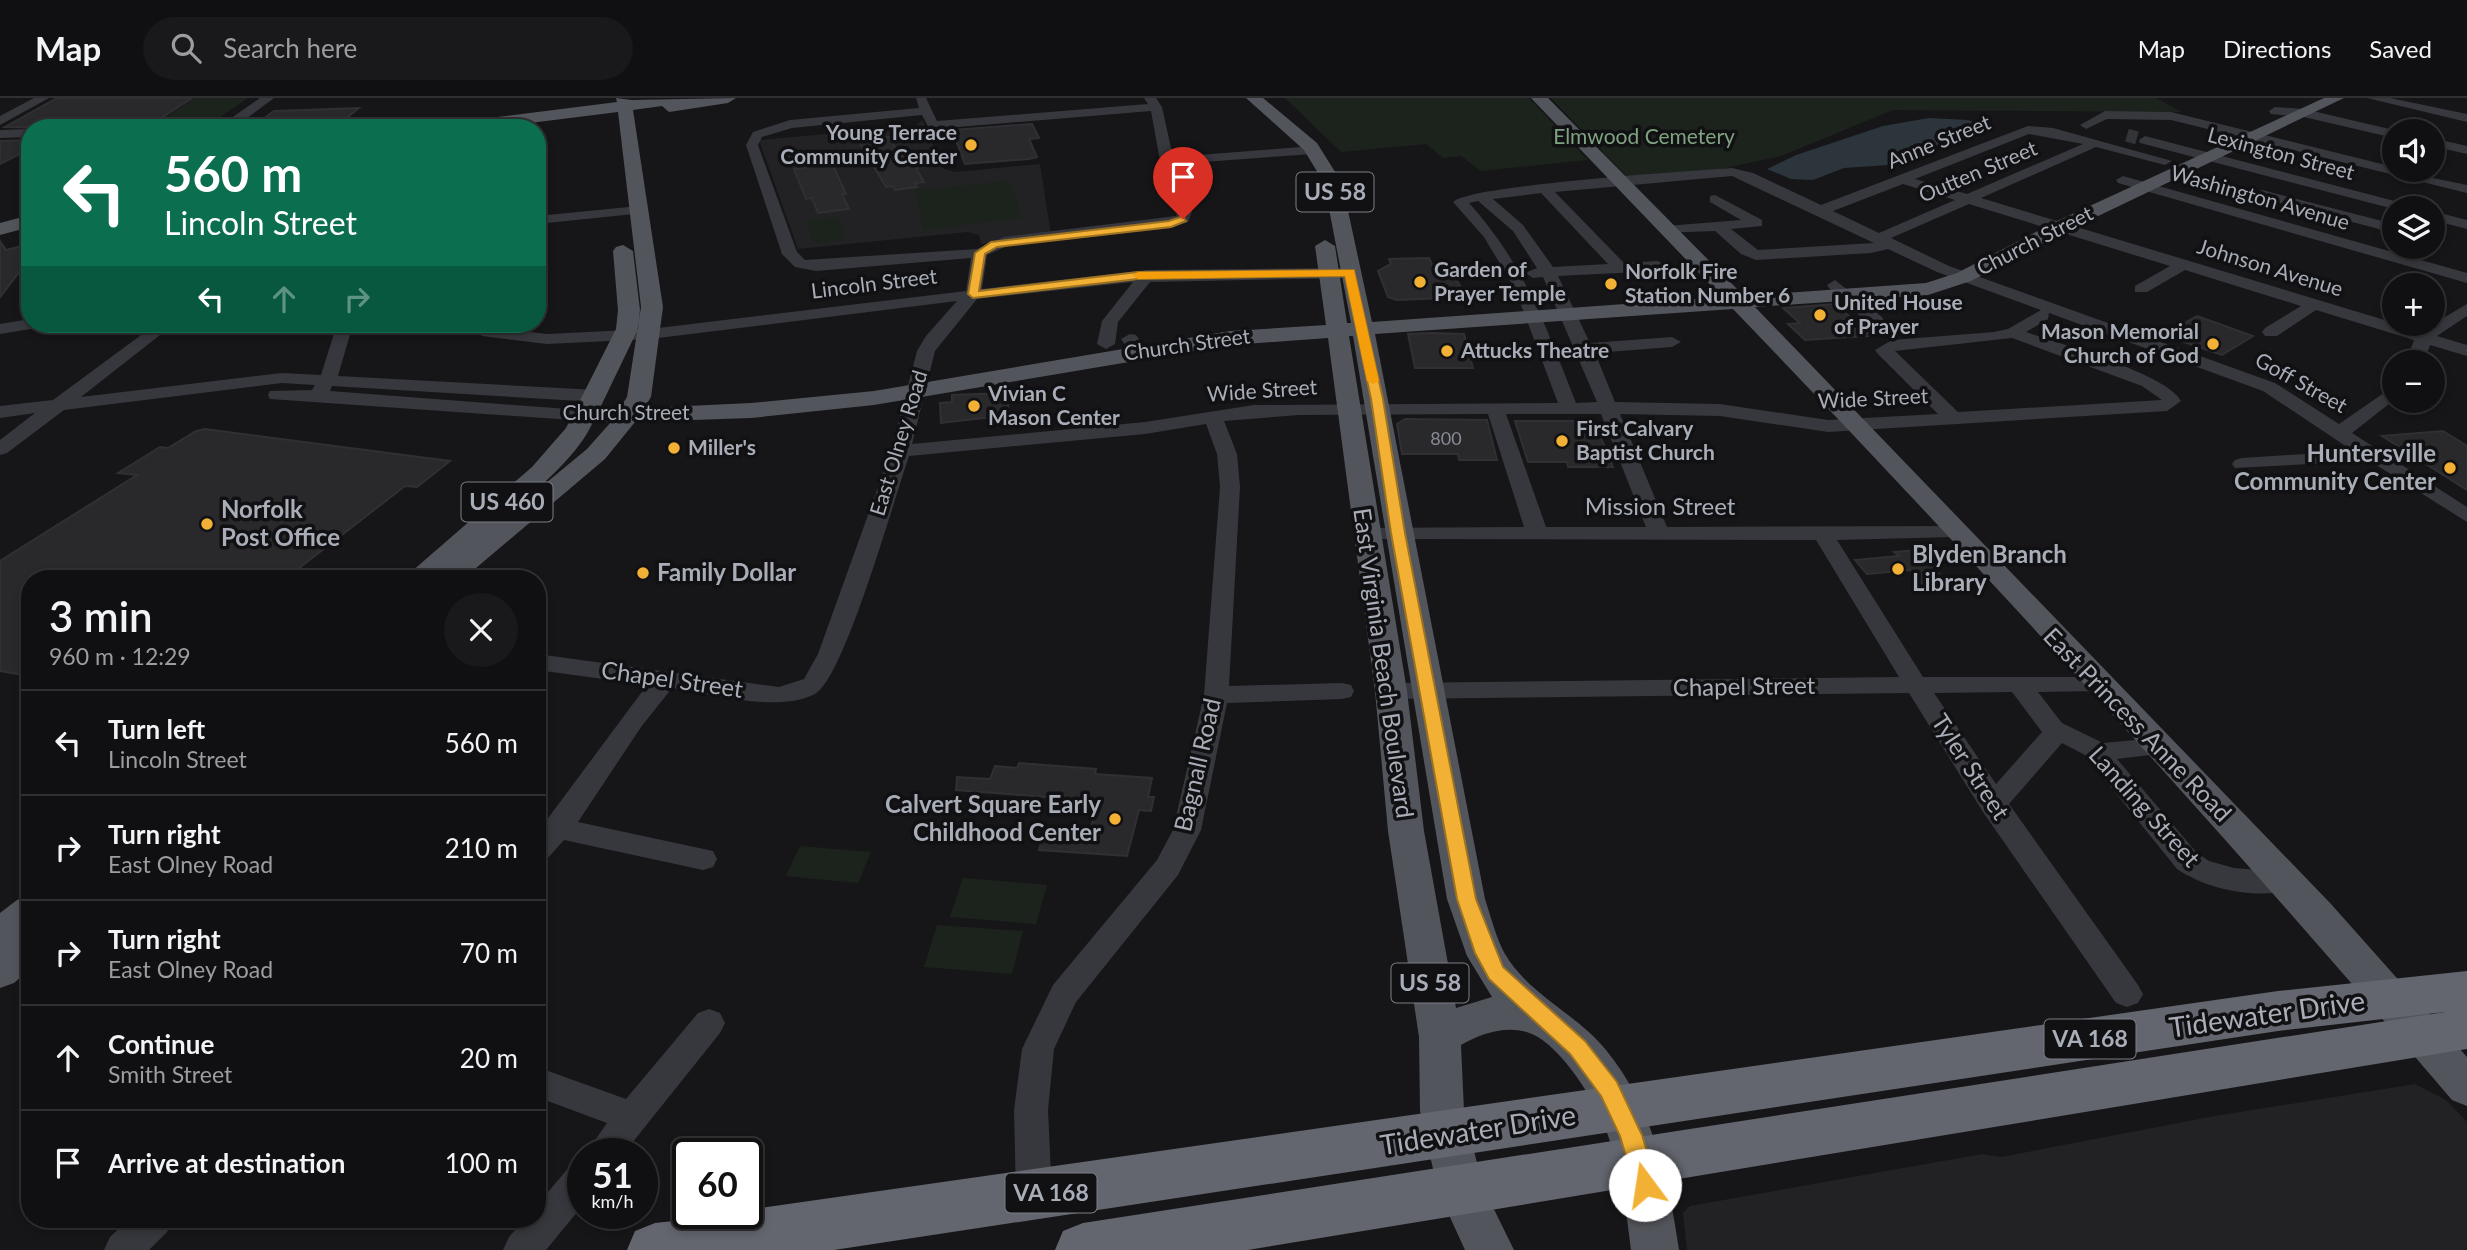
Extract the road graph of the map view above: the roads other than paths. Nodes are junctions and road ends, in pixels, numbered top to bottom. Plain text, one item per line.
1 (43, 98) edge
2 (256, 98) edge
3 (268, 98) edge
4 (689, 98) edge
5 (728, 98) edge
6 (1245, 98) edge
7 (1539, 98) edge
8 (2336, 98) edge
9 (2373, 98) edge
10 (1153, 102) edge
11 (624, 106) edge
12 (2304, 106) edge
13 (926, 111) edge
14 (605, 112) edge
15 (2467, 118) edge
16 (231, 119) edge
17 (235, 119) edge
18 (537, 119) edge
19 (0, 121) edge
20 (546, 121) edge
21 (2107, 130) tunnel mouth
22 (2382, 130) edge
23 (2231, 131) junction
24 (21, 133) edge
25 (0, 134) edge
26 (2254, 137) junction
27 (2137, 138) tunnel mouth
28 (2095, 143) junction
29 (2445, 145) edge
30 (1305, 150) junction
31 (2467, 150) edge
32 (2187, 151) junction
33 (2210, 157) junction
34 (1167, 161) junction
35 (2165, 161) junction
36 (2378, 167) junction
37 (1905, 178) junction
38 (2290, 178) junction
39 (2123, 180) junction
40 (1618, 182) junction
41 (1313, 187) dead end
42 (2145, 187) junction
43 (1545, 189) junction
44 (2333, 189) junction
45 (2467, 189) edge
46 (2262, 194) junction
47 (1481, 196) junction
48 (1971, 198) junction
49 (1714, 200) dead end
50 (2382, 202) edge
51 (625, 207) junction
52 (1821, 211) junction
53 (2229, 211) junction
54 (21, 215) edge
55 (546, 219) edge
56 (2038, 219) junction
57 (0, 220) edge
58 (2445, 221) edge
59 (21, 224) edge
60 (2467, 225) edge
61 (2062, 226) junction
62 (2382, 226) edge
63 (1720, 228) junction
64 (0, 229) edge
65 (1667, 230) junction
66 (1322, 233) dead end
67 (1882, 241) junction
68 (980, 253) junction
69 (1327, 264) junction
70 (1348, 264) junction
71 (2184, 264) junction
72 (1658, 267) dead end
73 (1620, 268) junction
74 (1943, 269) junction
75 (1548, 272) junction
76 (1514, 273) junction
77 (1147, 275) junction
78 (1964, 277) junction
79 (2467, 278) edge
80 (2141, 289) dead end
81 (1840, 291) junction
82 (973, 294) junction
83 (1736, 298) junction
84 (2315, 304) junction
85 (1566, 309) junction
86 (2467, 309) edge
87 (1533, 311) junction
88 (2042, 315) dead end
89 (1876, 321) dead end
90 (1348, 323) junction
91 (21, 326) edge
92 (0, 329) edge
93 (2271, 332) dead end
94 (155, 333) edge
95 (342, 333) edge
96 (513, 333) edge
97 (2013, 333) junction
98 (650, 334) junction
99 (625, 335) junction
100 (2424, 337) junction
101 (1672, 342) dead end
102 (1106, 344) junction
103 (1134, 345) junction
104 (1584, 349) junction
105 (2419, 350) edge
106 (2467, 351) edge
107 (328, 378) junction
108 (920, 384) junction
109 (318, 395) junction
110 (2382, 400) edge
111 (631, 403) junction
112 (64, 404) junction
113 (1347, 408) junction
114 (1379, 408) junction
115 (1495, 408) junction
116 (1569, 408) junction
117 (1606, 408) junction
118 (593, 409) junction
119 (0, 412) edge
120 (47, 416) junction
121 (1213, 417) junction
122 (1954, 419) junction
123 (0, 420) edge
124 (1862, 430) junction
125 (2341, 432) junction
126 (0, 449) edge
127 (901, 451) junction
128 (2376, 455) junction
129 (2242, 464) dead end
130 (550, 495) junction
131 (2467, 516) edge
132 (1954, 531) junction
133 (1366, 533) junction
134 (1398, 533) junction
135 (1537, 533) junction
136 (1659, 533) junction
137 (1822, 534) junction
138 (427, 570) edge
139 (457, 570) edge
140 (546, 663) edge
141 (666, 679) junction
142 (2097, 683) junction
143 (2019, 684) junction
144 (1916, 685) junction
145 (807, 689) joint
146 (1342, 691) dead end
147 (1410, 691) junction
148 (1216, 695) junction
149 (2056, 733) junction
150 (2157, 747) junction
151 (2097, 752) junction
152 (1993, 804) junction
153 (560, 828) junction
154 (546, 843) edge
155 (703, 859) dead end
156 (2285, 881) junction
157 (21, 918) edge
158 (0, 935) edge
159 (21, 954) edge
160 (0, 972) edge
161 (2467, 990) edge
162 (2127, 994) dead end
163 (2388, 998) junction
164 (1545, 1019) junction
165 (709, 1023) dead end
166 (2444, 1032) edge
167 (1440, 1037) junction
168 (546, 1085) edge
169 (2467, 1087) edge
170 (1619, 1109) junction
171 (633, 1117) junction
172 (1446, 1135) junction
173 (616, 1138) edge
174 (1641, 1163) junction
175 (1461, 1191) junction
176 (1034, 1195) junction
177 (567, 1197) edge
178 (546, 1222) edge
179 (146, 1228) edge
180 (541, 1228) edge
181 (800, 1228) junction
182 (123, 1250) edge
183 (522, 1250) edge
184 (655, 1250) edge
185 (734, 1250) edge
186 (1083, 1250) edge
187 (1490, 1250) edge
188 (1655, 1250) edge

1 - 19 street
2 - 16 street
3 - 17 street
4 - 11 main road
5 - 11 main road
6 - 30 main road, East Virginia Beach Boulevard / US 58
7 - 40 main road, East Princess Anne Road
8 - 12 main road, Church Street
9 - 15 street
10 - 13 street
10 - 34 street
11 - 14 main road
11 - 51 main road, US 460
12 - 22 street
12 - 23 main road, Church Street
12 - 26 main road, Church Street
13 - 68 street
14 - 18 main road
14 - 20 main road
21 - 23 street
23 - 26 street
23 - 32 main road, Church Street
24 - 25 street
26 - 33 main road, Church Street
26 - 36 street
27 - 32 street, Lexington Street
28 - 35 street, Anne Street
28 - 37 street, Anne Street
28 - 48 street, Outten Street
29 - 31 street
30 - 34 street
30 - 41 main road, East Virginia Beach Boulevard / US 58
30 - 70 main road, East Virginia Beach Boulevard / US 58
32 - 33 street, Lexington Street
32 - 35 main road, Church Street
33 - 38 street, Lexington Street
33 - 42 main road, Church Street
34 - 68 street
35 - 39 main road, Church Street
36 - 44 street
36 - 45 street
37 - 48 street, Johnson Avenue
37 - 52 street, Anne Street
38 - 44 street, Lexington Street
38 - 46 street
39 - 42 street, Washington Avenue
39 - 56 main road, Church Street
40 - 43 street
40 - 52 street, Goff Street
40 - 65 main road, East Princess Anne Road
42 - 53 street, Washington Avenue
42 - 61 main road, Church Street
43 - 47 street
43 - 73 street
44 - 50 street, Lexington Street
46 - 53 street
46 - 62 street
47 - 75 street
47 - 76 street
48 - 56 street, Johnson Avenue
48 - 67 street, Outten Street
49 - 63 street
51 - 55 street
51 - 98 main road, US 460
51 - 99 main road, US 460
52 - 67 street, Goff Street
53 - 79 street, Washington Avenue
54 - 57 main road
56 - 61 street, Johnson Avenue
56 - 74 main road, Church Street
58 - 60 street
59 - 64 main road
61 - 71 street, Johnson Avenue
61 - 78 main road, Church Street
63 - 65 street
63 - 67 street, Outten Street
65 - 83 main road, East Princess Anne Road
66 - 69 main road, East Virginia Beach Boulevard / US 58
67 - 74 street, Goff Street
68 - 82 street
69 - 70 main road
69 - 77 street, Lincoln Street
69 - 90 main road, East Virginia Beach Boulevard / US 58
70 - 90 main road, East Virginia Beach Boulevard / US 58
71 - 80 street
71 - 84 street, Johnson Avenue
72 - 73 street
73 - 75 street
74 - 78 street, Goff Street
74 - 81 main road, Church Street
75 - 76 street
75 - 85 street
76 - 87 street
77 - 82 street, Lincoln Street
77 - 102 street
78 - 81 main road, Church Street
78 - 125 street, Goff Street
81 - 83 main road, Church Street
81 - 89 street
82 - 98 street, Lincoln Street
82 - 108 street, East Olney Road
83 - 85 main road, Church Street
83 - 124 main road, East Princess Anne Road
84 - 93 street
84 - 100 street, Johnson Avenue
85 - 87 main road, Church Street
85 - 104 street
86 - 100 street
87 - 90 main road, Church Street
87 - 116 street
88 - 97 street
90 - 103 main road, Church Street
90 - 113 main road, East Virginia Beach Boulevard / US 58
90 - 114 main road, East Virginia Beach Boulevard / US 58
91 - 92 street
94 - 112 street
95 - 107 street
96 - 99 street, Lincoln Street
97 - 122 street
97 - 122 street, Wide Street
98 - 99 street, Lincoln Street
98 - 111 main road, US 460
99 - 111 main road
99 - 118 main road, US 460
100 - 105 street
100 - 106 street, Johnson Avenue
101 - 104 street
102 - 103 main road, Church Street
102 - 108 main road, Church Street
103 - 108 main road, Church Street
104 - 117 street
107 - 109 street
107 - 112 street, Church Street
107 - 118 street, Church Street
108 - 111 main road, Church Street
108 - 127 street, East Olney Road
109 - 118 street, Church Street
109 - 120 street, Church Street
110 - 125 street
111 - 118 main road, Church Street
111 - 130 main road, US 460
112 - 119 street, Church Street
112 - 120 street
113 - 114 street, Wide Street
113 - 121 street, Wide Street
113 - 133 main road, East Virginia Beach Boulevard / US 58
114 - 115 street, Wide Street
114 - 134 main road, East Virginia Beach Boulevard / US 58
115 - 116 street, Wide Street
115 - 135 street
116 - 117 street, Wide Street
117 - 124 street, Wide Street
117 - 136 street
118 - 130 main road
118 - 138 main road, US 460
120 - 123 street, Church Street
120 - 126 street
121 - 127 street, Wide Street
121 - 148 street, Bagnall Road
122 - 124 street, Wide Street
124 - 132 main road, East Princess Anne Road
125 - 128 street, Goff Street
127 - 145 street, East Olney Road
128 - 129 street
128 - 131 street, Goff Street
130 - 139 main road, US 460
132 - 137 street, Mission Street
132 - 142 main road, East Princess Anne Road
133 - 134 street, Mission Street
133 - 147 main road, East Virginia Beach Boulevard / US 58
134 - 135 street, Mission Street
134 - 147 main road, East Virginia Beach Boulevard / US 58
135 - 136 street, Mission Street
136 - 137 street, Mission Street
137 - 144 street, Tyler Street
140 - 141 street, Chapel Street
141 - 145 street, Chapel Street
141 - 153 street
142 - 143 street, Chapel Street
142 - 150 main road, East Princess Anne Road
143 - 144 street, Chapel Street
143 - 149 street
144 - 147 street, Chapel Street
144 - 152 street, Tyler Street
146 - 148 street
147 - 164 main road, East Virginia Beach Boulevard / US 58
147 - 167 main road, East Virginia Beach Boulevard / US 58
148 - 176 street, Bagnall Road
149 - 151 street, Landing Street
149 - 152 street
150 - 151 street
150 - 156 main road, East Princess Anne Road
151 - 156 street, Landing Street
152 - 162 street, Tyler Street
153 - 154 street
153 - 155 street
156 - 163 main road, East Princess Anne Road
157 - 158 main road
159 - 160 main road
161 - 163 highway, Tidewater Drive / VA 168
163 - 166 main road, East Princess Anne Road
163 - 170 highway, Tidewater Drive / VA 168
164 - 167 main road
164 - 170 main road, East Virginia Beach Boulevard / US 58
165 - 171 street
166 - 169 main road, East Princess Anne Road
166 - 174 highway, Tidewater Drive / VA 168
167 - 172 main road, East Virginia Beach Boulevard / US 58
168 - 171 street
170 - 172 highway, Tidewater Drive / VA 168
170 - 174 main road, East Virginia Beach Boulevard / US 58
171 - 173 street
172 - 175 main road, East Virginia Beach Boulevard / US 58
172 - 176 highway, Tidewater Drive / VA 168
174 - 175 highway, Tidewater Drive / VA 168
174 - 188 main road, East Virginia Beach Boulevard / US 58
175 - 186 highway, Tidewater Drive / VA 168
175 - 187 main road, East Virginia Beach Boulevard / US 58
176 - 181 highway, Tidewater Drive / VA 168
177 - 178 street
179 - 182 street
180 - 183 street
181 - 184 highway, Tidewater Drive / VA 168
181 - 185 highway

